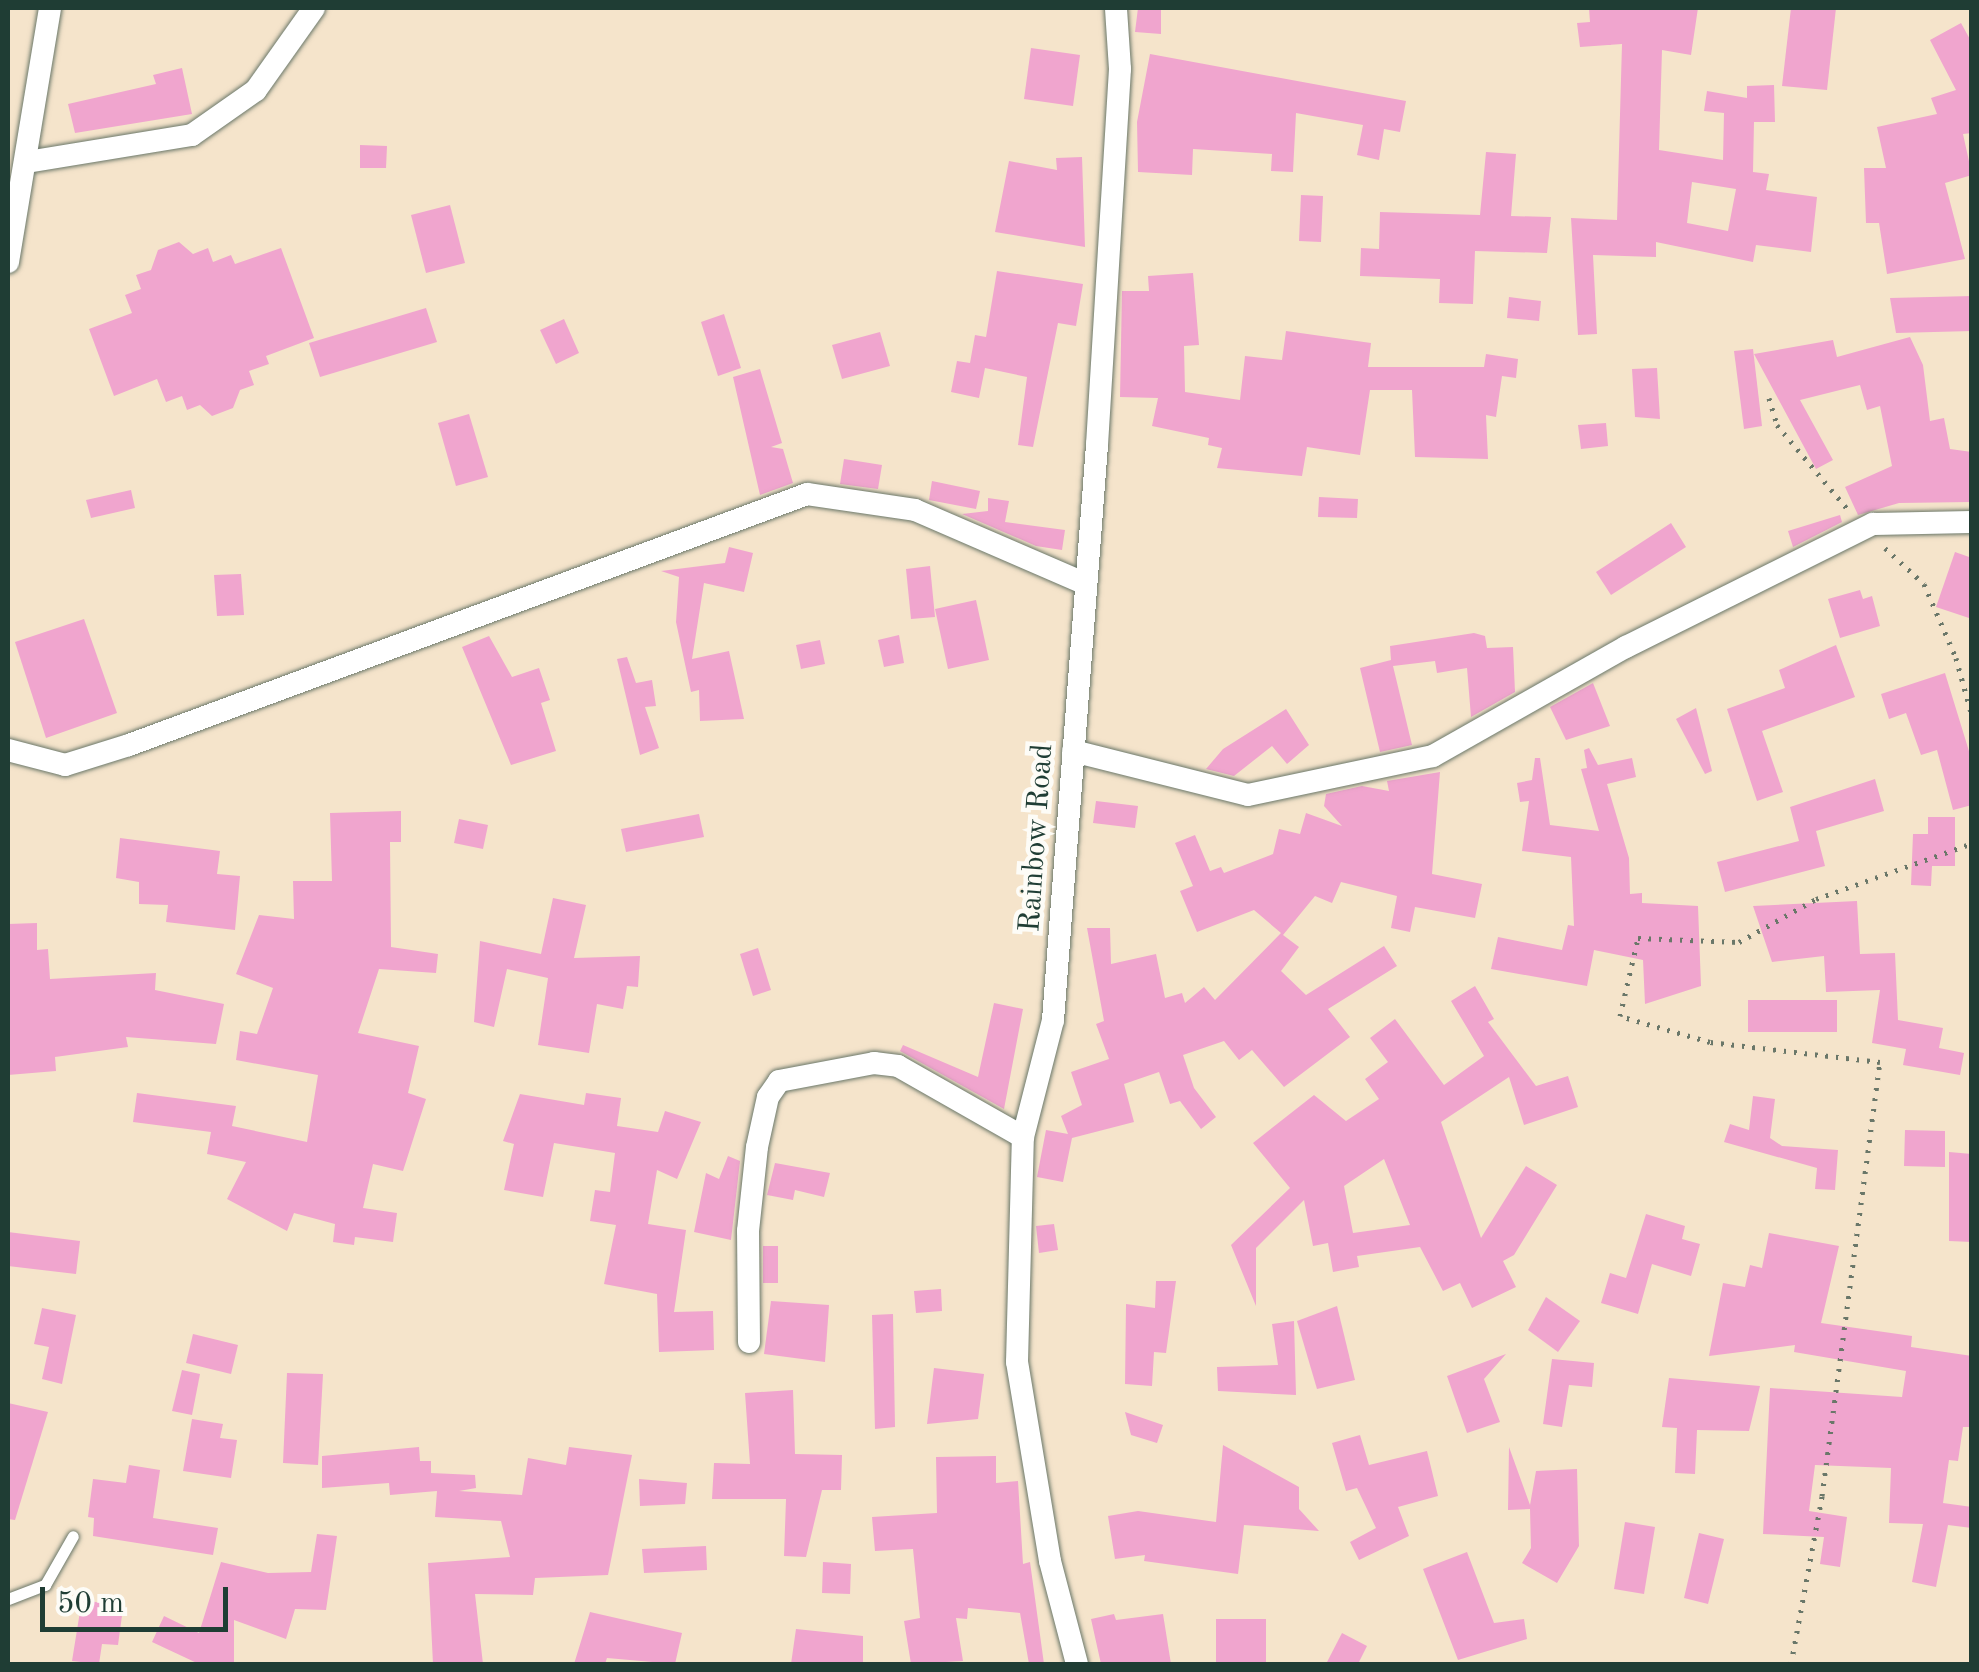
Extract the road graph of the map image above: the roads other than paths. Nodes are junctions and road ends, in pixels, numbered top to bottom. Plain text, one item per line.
1 (50, 8) edge
2 (314, 8) edge
3 (1116, 8) edge
4 (27, 162) junction
5 (8, 262) edge
6 (1972, 522) edge
7 (1086, 584) junction
8 (8, 750) edge
9 (1074, 751) junction
10 (1023, 1137) junction
11 (750, 1342) dead end
12 (73, 1536) dead end
13 (8, 1599) edge
14 (1076, 1664) edge

1 - 4 street
2 - 4 street
3 - 7 street, Rainbow Road
4 - 5 street
6 - 9 street
7 - 8 street
7 - 9 street, Rainbow Road
9 - 10 street, Rainbow Road
10 - 11 street
10 - 14 street, Rainbow Road
12 - 13 lane

